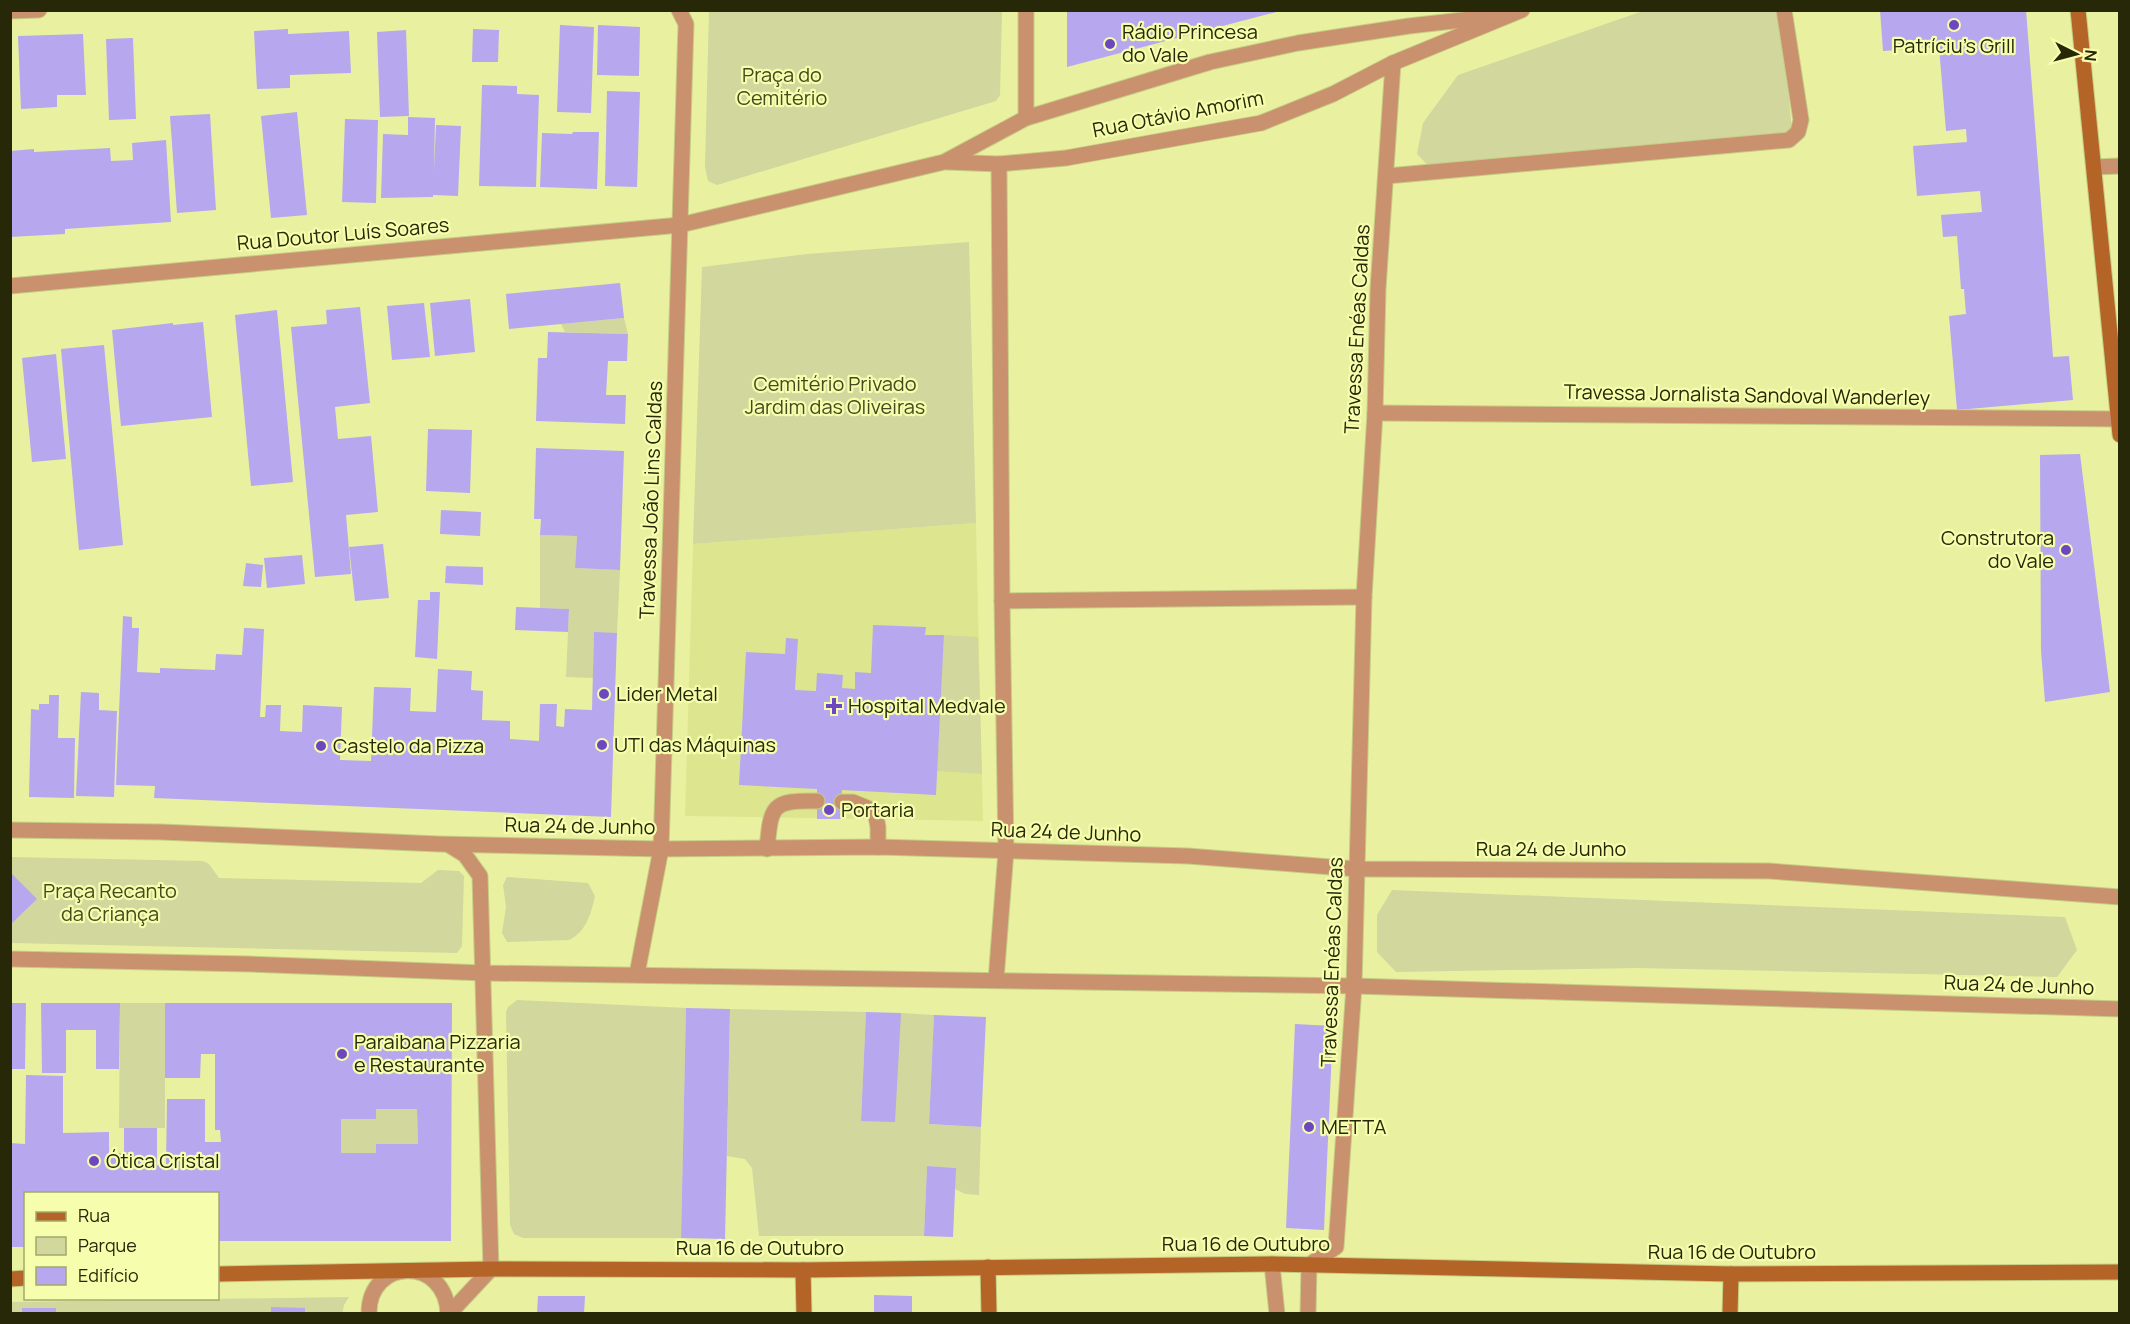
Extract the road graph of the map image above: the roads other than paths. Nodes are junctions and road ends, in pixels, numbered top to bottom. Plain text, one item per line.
1 (39, 10) edge
2 (1026, 10) edge
3 (1784, 10) edge
4 (2079, 10) edge
5 (10, 11) edge
6 (1515, 13) edge
7 (682, 17) edge
8 (1394, 63) junction
9 (1026, 117) junction
10 (944, 162) junction
11 (999, 165) junction
12 (2120, 166) edge
13 (2094, 167) junction
14 (1387, 176) junction
15 (680, 225) junction
16 (10, 286) edge
17 (1375, 413) junction
18 (2119, 427) edge
19 (1364, 597) junction
20 (1002, 601) junction
21 (817, 801) dead end
22 (842, 802) dead end
23 (10, 830) edge
24 (446, 844) junction
25 (878, 847) junction
26 (662, 849) junction
27 (767, 849) junction
28 (1006, 851) junction
29 (1357, 869) junction
30 (2120, 897) edge
31 (10, 958) edge
32 (484, 973) junction
33 (637, 974) junction
34 (996, 980) junction
35 (1354, 986) junction
36 (2120, 1009) edge
37 (1272, 1264) junction
38 (1309, 1265) junction
39 (988, 1268) junction
40 (491, 1269) junction
41 (409, 1270) junction
42 (803, 1270) junction
43 (2120, 1272) edge
44 (219, 1274) edge
45 (1731, 1274) junction
46 (369, 1314) edge
47 (449, 1314) edge
48 (804, 1314) edge
49 (989, 1314) edge
50 (1277, 1314) edge
51 (1308, 1314) edge
52 (1730, 1314) edge

1 - 5 street
2 - 9 street
3 - 14 street
4 - 13 street
6 - 8 street, Rua Otávio Amorim
6 - 9 street, Rua Otávio Amorim
7 - 15 street, Travessa João Lins Caldas
8 - 11 street, Rua Otávio Amorim
8 - 14 street, Travessa Enéas Caldas
9 - 10 street, Rua Otávio Amorim
10 - 11 street, Rua Otávio Amorim
10 - 15 street, Rua Otávio Amorim
11 - 20 street
12 - 13 street
13 - 18 street
14 - 17 street, Travessa Enéas Caldas
15 - 16 street, Rua Doutor Luís Soares
15 - 26 street, Travessa João Lins Caldas
17 - 18 street, Travessa Jornalista Sandoval Wanderley
17 - 19 street, Travessa Enéas Caldas
19 - 20 street
19 - 29 street, Travessa Enéas Caldas
20 - 28 street
21 - 27 street
22 - 25 street
23 - 24 street, Rua 24 de Junho
24 - 26 street, Rua 24 de Junho
24 - 32 street
25 - 27 street, Rua 24 de Junho
25 - 28 street, Rua 24 de Junho
26 - 27 street, Rua 24 de Junho
26 - 33 street, Travessa João Lins Caldas
28 - 29 street, Rua 24 de Junho
28 - 34 street
29 - 30 street, Rua 24 de Junho
29 - 35 street, Travessa Enéas Caldas
31 - 32 street, Rua 24 de Junho
32 - 33 street, Rua 24 de Junho
32 - 40 street
33 - 34 street, Rua 24 de Junho
34 - 35 street, Rua 24 de Junho
35 - 36 street, Rua 24 de Junho
35 - 38 street, Travessa Enéas Caldas
37 - 38 street, Rua 16 de Outubro
37 - 39 street, Rua 16 de Outubro
37 - 50 street
38 - 45 street, Rua 16 de Outubro
38 - 51 street
39 - 42 street, Rua 16 de Outubro
39 - 49 street
40 - 41 street, Rua 16 de Outubro
40 - 42 street, Rua 16 de Outubro
40 - 47 street
41 - 44 street, Rua 16 de Outubro
41 - 46 street
41 - 47 street
42 - 48 street
43 - 45 street, Rua 16 de Outubro
45 - 52 street

